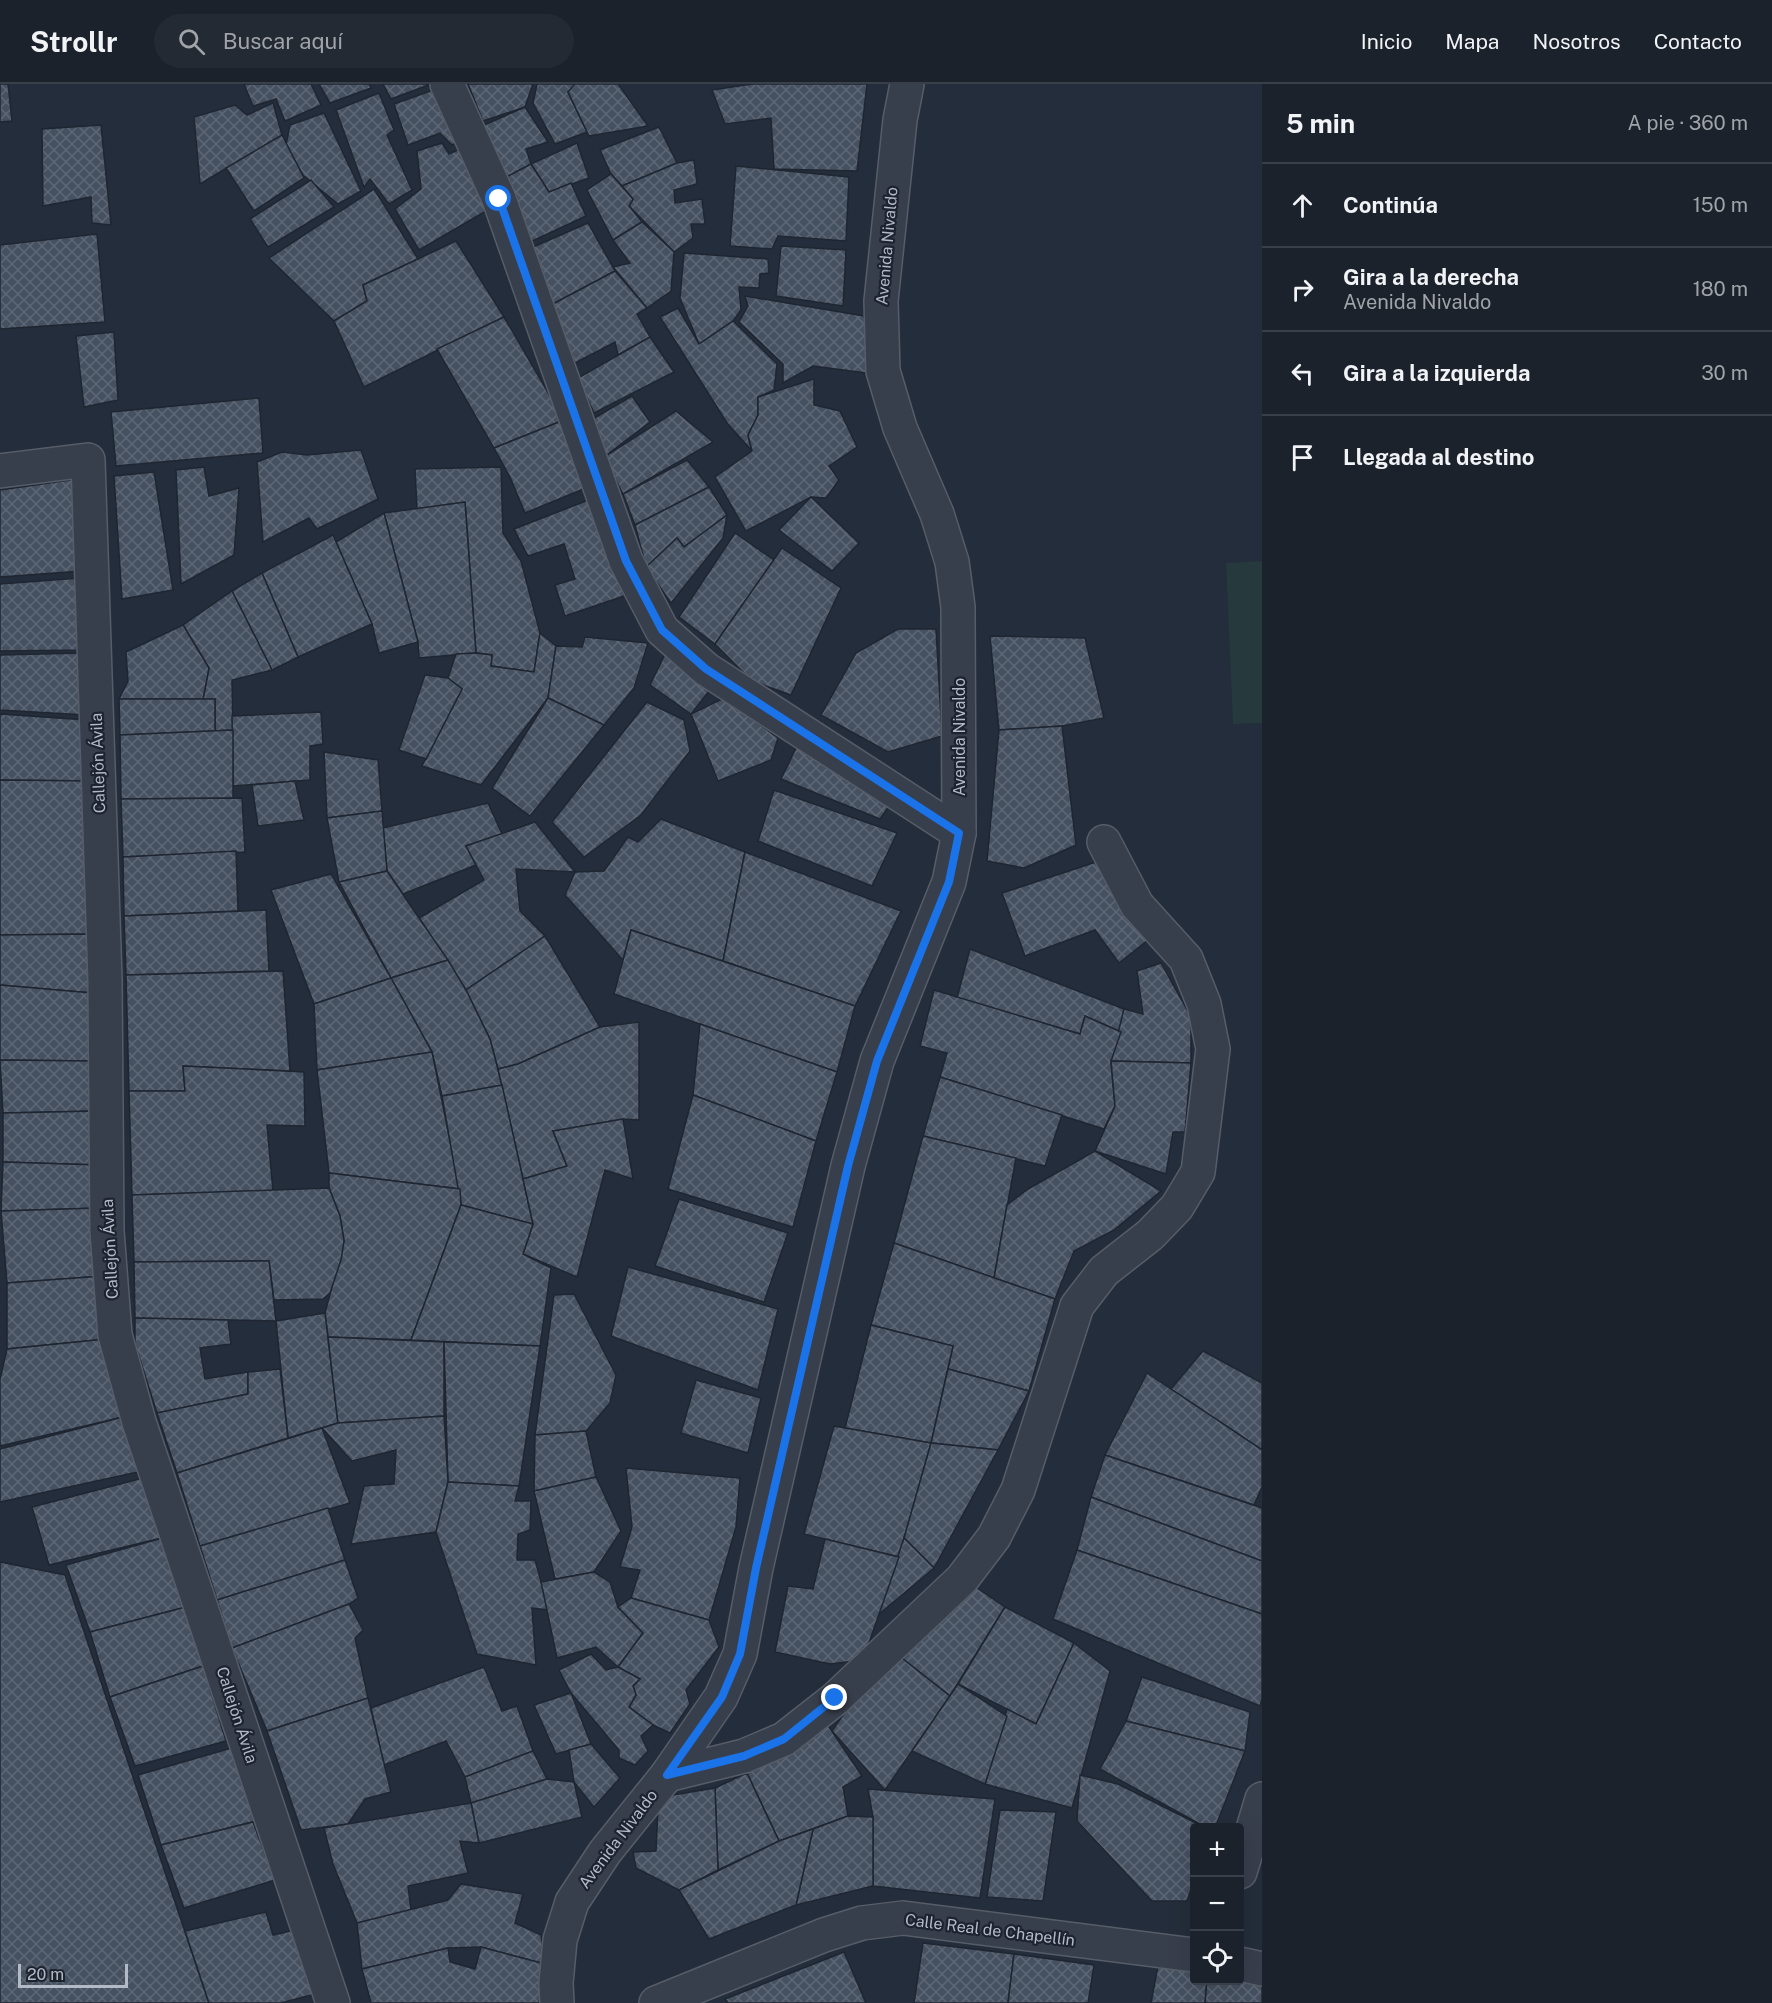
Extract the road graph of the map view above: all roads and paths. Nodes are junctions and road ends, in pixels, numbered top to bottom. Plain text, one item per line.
1 (447, 84) edge
2 (907, 84) edge
3 (0, 471) edge
4 (959, 833) junction
5 (1104, 842) dead end
6 (667, 1775) junction
7 (1262, 1799) edge
8 (1244, 1856) edge
9 (1190, 1954) edge
10 (1244, 1965) edge
11 (1262, 1969) edge
12 (333, 2003) edge
13 (557, 2003) edge
14 (656, 2003) edge

1 - 4 street
2 - 4 street, Avenida Nivaldo
3 - 12 street, Callejón Ávila
4 - 6 street, Avenida Nivaldo
5 - 6 street
6 - 13 street, Avenida Nivaldo
7 - 8 street
9 - 14 street, Calle Real de Chapellín
10 - 11 street

